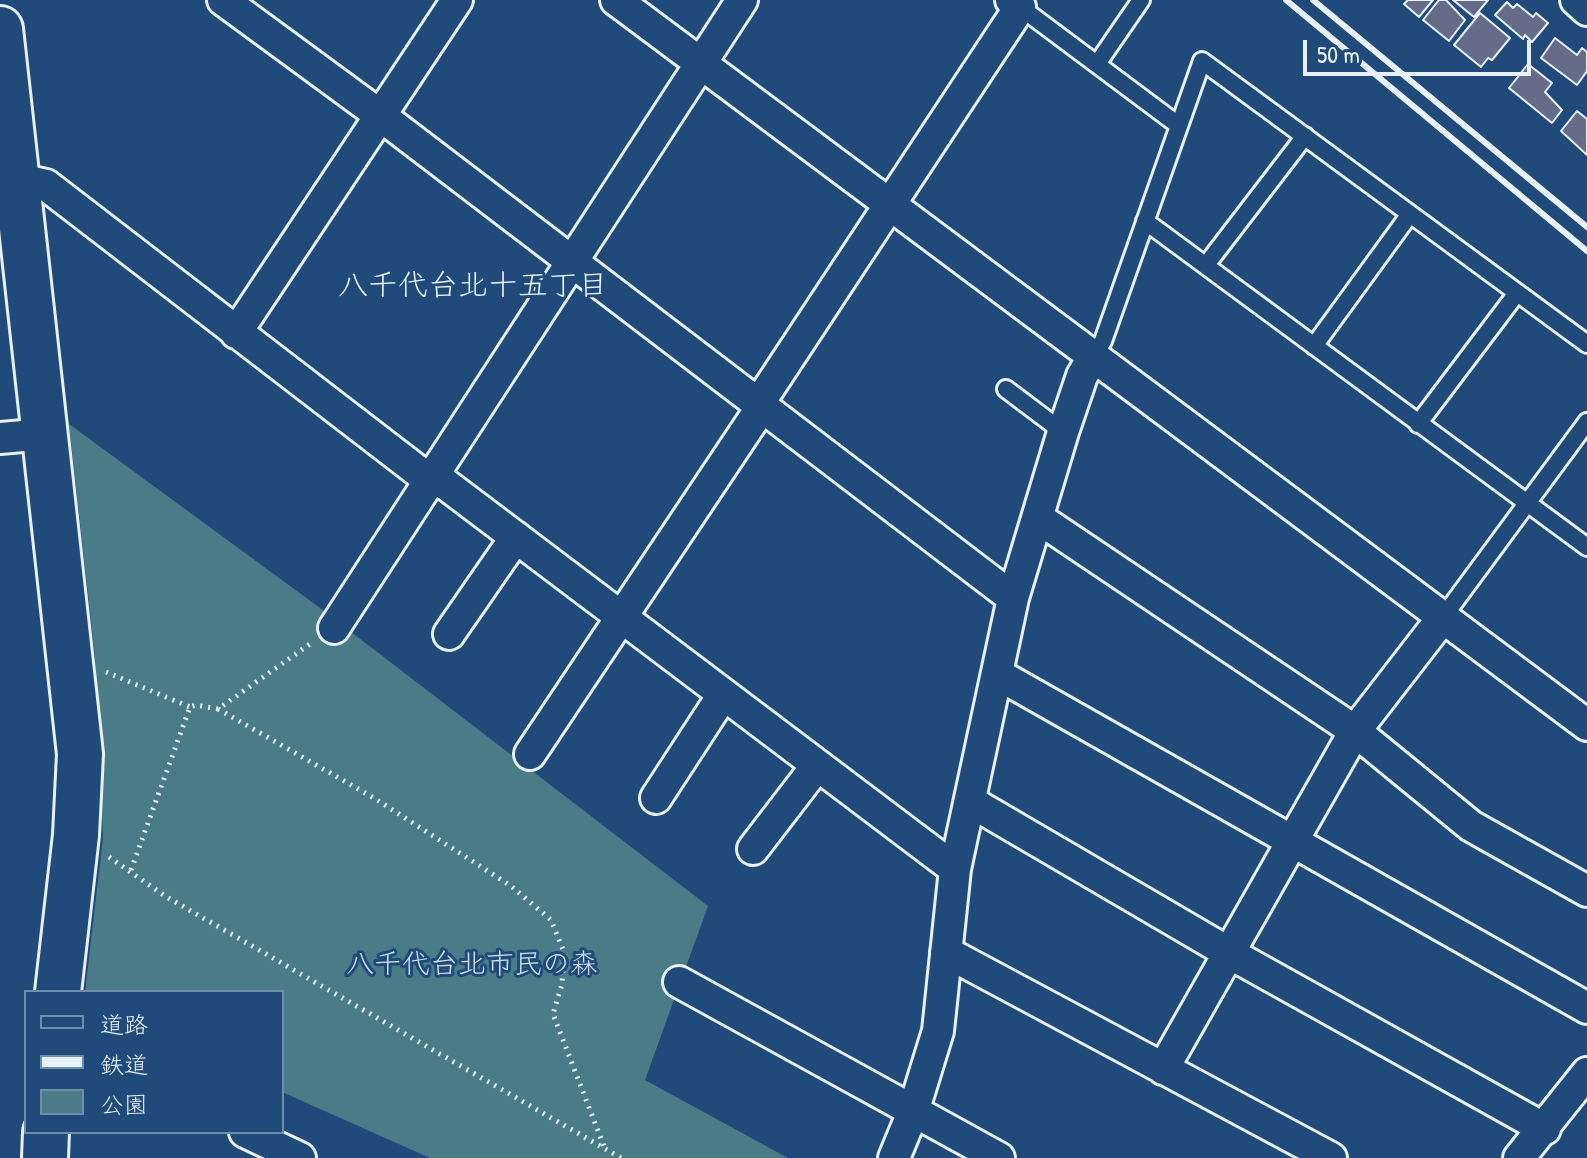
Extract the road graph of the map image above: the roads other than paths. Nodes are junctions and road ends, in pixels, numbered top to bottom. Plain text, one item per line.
1 (223, 0) edge
2 (457, 0) edge
3 (616, 0) edge
4 (742, 0) edge
5 (1141, 0) edge
6 (1576, 0) edge
7 (1019, 2) edge
8 (1587, 10) edge
9 (0, 29) edge
10 (700, 63) junction
11 (1097, 64) junction
12 (381, 116) junction
13 (1178, 125) junction
14 (1305, 136) junction
15 (19, 179) junction
16 (890, 203) junction
17 (1410, 214) junction
18 (1145, 221) junction
19 (571, 261) junction
20 (1206, 265) junction
21 (1517, 293) junction
22 (236, 333) junction
23 (1587, 344) edge
24 (1314, 346) junction
25 (1093, 357) junction
26 (1006, 389) dead end
27 (761, 404) junction
28 (1587, 422) edge
29 (1418, 424) junction
30 (1063, 432) junction
31 (46, 434) junction
32 (0, 438) edge
33 (430, 477) junction
34 (1526, 503) junction
35 (1038, 518) junction
36 (516, 537) junction
37 (1587, 547) edge
38 (1013, 598) junction
39 (1444, 616) junction
40 (622, 617) junction
41 (334, 628) road end
42 (449, 634) dead end
43 (999, 675) junction
44 (723, 695) junction
45 (1587, 725) edge
46 (1355, 731) junction
47 (530, 754) dead end
48 (816, 767) junction
49 (656, 798) dead end
50 (971, 802) junction
51 (1292, 838) junction
52 (753, 849) dead end
53 (955, 869) junction
54 (1587, 891) edge
55 (946, 952) junction
56 (1231, 954) junction
57 (679, 982) dead end
58 (58, 990) edge
59 (1587, 1008) edge
60 (1163, 1069) junction
61 (1587, 1073) edge
62 (913, 1112) junction
63 (46, 1134) edge
64 (249, 1134) edge
65 (1532, 1149) edge
66 (45, 1158) edge
67 (300, 1158) edge
68 (894, 1158) edge
69 (999, 1158) edge
70 (1331, 1158) edge

1 - 12 street
2 - 12 street
3 - 10 street
4 - 10 street
5 - 11 lane
6 - 8 street
7 - 11 lane
7 - 16 street
9 - 15 street
10 - 16 street
10 - 19 street
11 - 13 lane
12 - 19 street
12 - 22 street
13 - 14 lane
13 - 18 lane
14 - 17 lane
14 - 20 lane
15 - 22 street
15 - 31 street
16 - 25 street
16 - 27 street
17 - 21 lane
17 - 24 lane
18 - 20 lane
18 - 25 lane
19 - 27 street
19 - 33 street
20 - 24 lane
21 - 23 lane
21 - 29 lane
22 - 33 street
24 - 29 lane
25 - 30 street
25 - 39 street
26 - 30 lane
27 - 38 street
27 - 40 street
28 - 34 lane
29 - 34 lane
30 - 35 street
31 - 32 street
31 - 58 street
33 - 36 street
33 - 41 street
34 - 37 lane
34 - 39 lane
35 - 38 street
35 - 46 street
36 - 40 street
36 - 42 street
38 - 43 street
39 - 45 street
39 - 46 street
40 - 44 street
40 - 47 street
43 - 50 street
43 - 51 street
44 - 48 street
44 - 49 street
46 - 51 street
46 - 54 street
48 - 52 street
48 - 53 street
50 - 53 street
50 - 56 street
51 - 56 street
51 - 59 street
53 - 55 street
55 - 60 street
55 - 62 street
56 - 60 street
56 - 65 street
57 - 62 street
60 - 70 street
61 - 65 street
62 - 68 street
62 - 69 street
63 - 66 street
64 - 67 street

